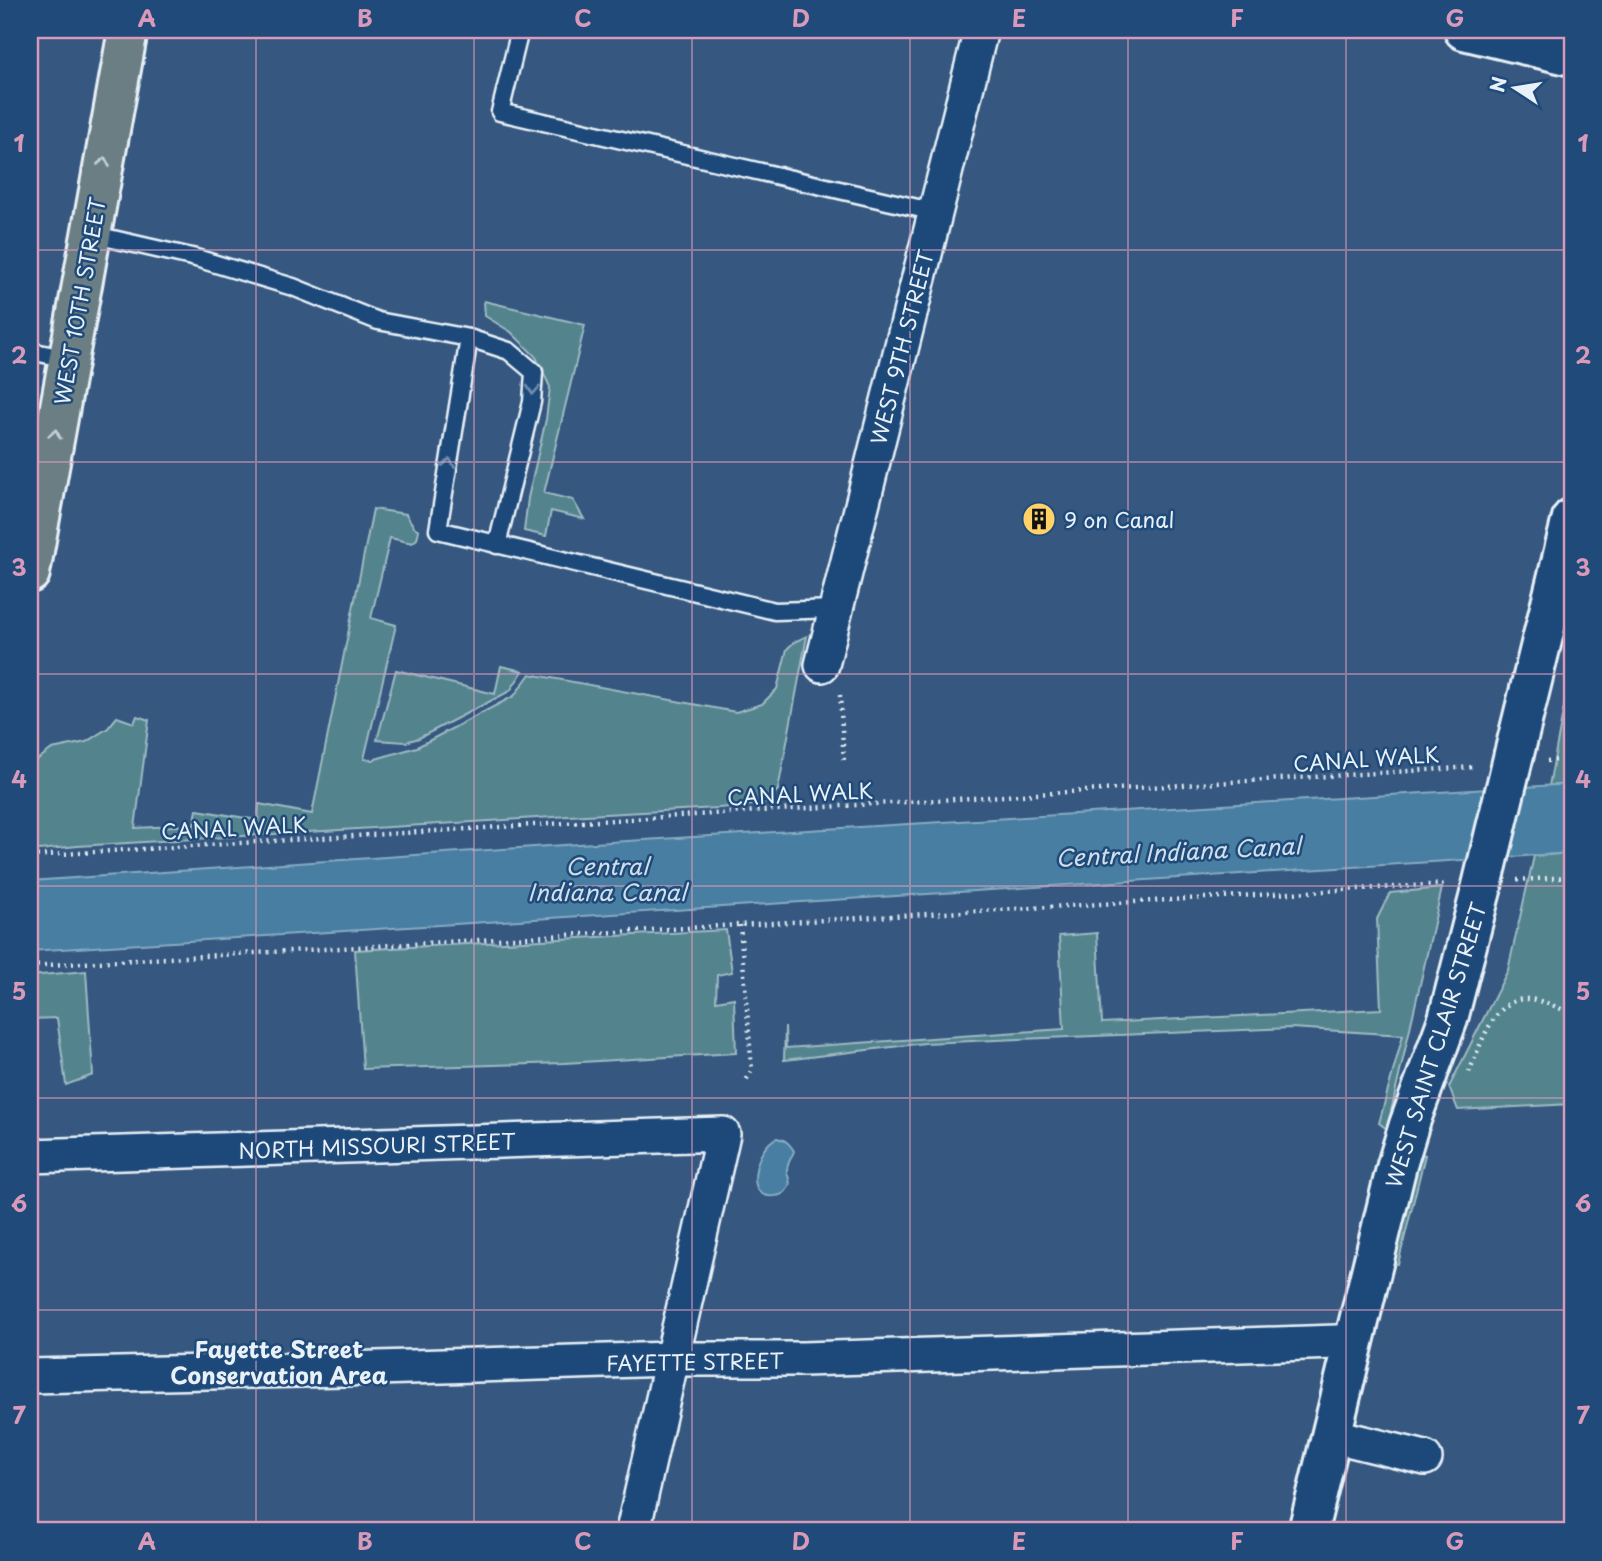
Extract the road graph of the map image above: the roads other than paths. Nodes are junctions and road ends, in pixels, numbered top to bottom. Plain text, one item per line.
1 (128, 30) edge
2 (520, 30) edge
3 (981, 30) edge
4 (1464, 30) edge
5 (1572, 56) edge
6 (935, 212) junction
7 (91, 234) junction
8 (469, 338) junction
9 (30, 351) edge
10 (68, 359) junction
11 (1572, 518) edge
12 (497, 545) junction
13 (30, 573) edge
14 (836, 609) junction
15 (822, 665) dead end
16 (30, 1156) edge
17 (1352, 1349) junction
18 (671, 1359) junction
19 (30, 1376) edge
20 (1331, 1435) junction
21 (1425, 1458) dead end
22 (633, 1531) edge
23 (1308, 1531) edge

7 -> 1 main road, WEST 10TH STREET
2 - 6 lane
3 - 6 street, WEST 9TH STREET
4 - 5 street
6 - 14 street, WEST 9TH STREET
7 - 8 lane
7 - 10 main road, WEST 10TH STREET
8 -> 12 lane
12 -> 8 lane
9 - 10 lane
13 -> 10 main road, WEST 10TH STREET
11 - 17 street, WEST SAINT CLAIR STREET, bridge
12 - 14 lane
14 - 15 street, WEST 9TH STREET
16 - 18 street, NORTH MISSOURI STREET
17 - 18 street, FAYETTE STREET
17 - 20 street, WEST SAINT CLAIR STREET
18 - 19 street, FAYETTE STREET
18 - 22 street
20 - 21 street
20 - 23 street, WEST SAINT CLAIR STREET

